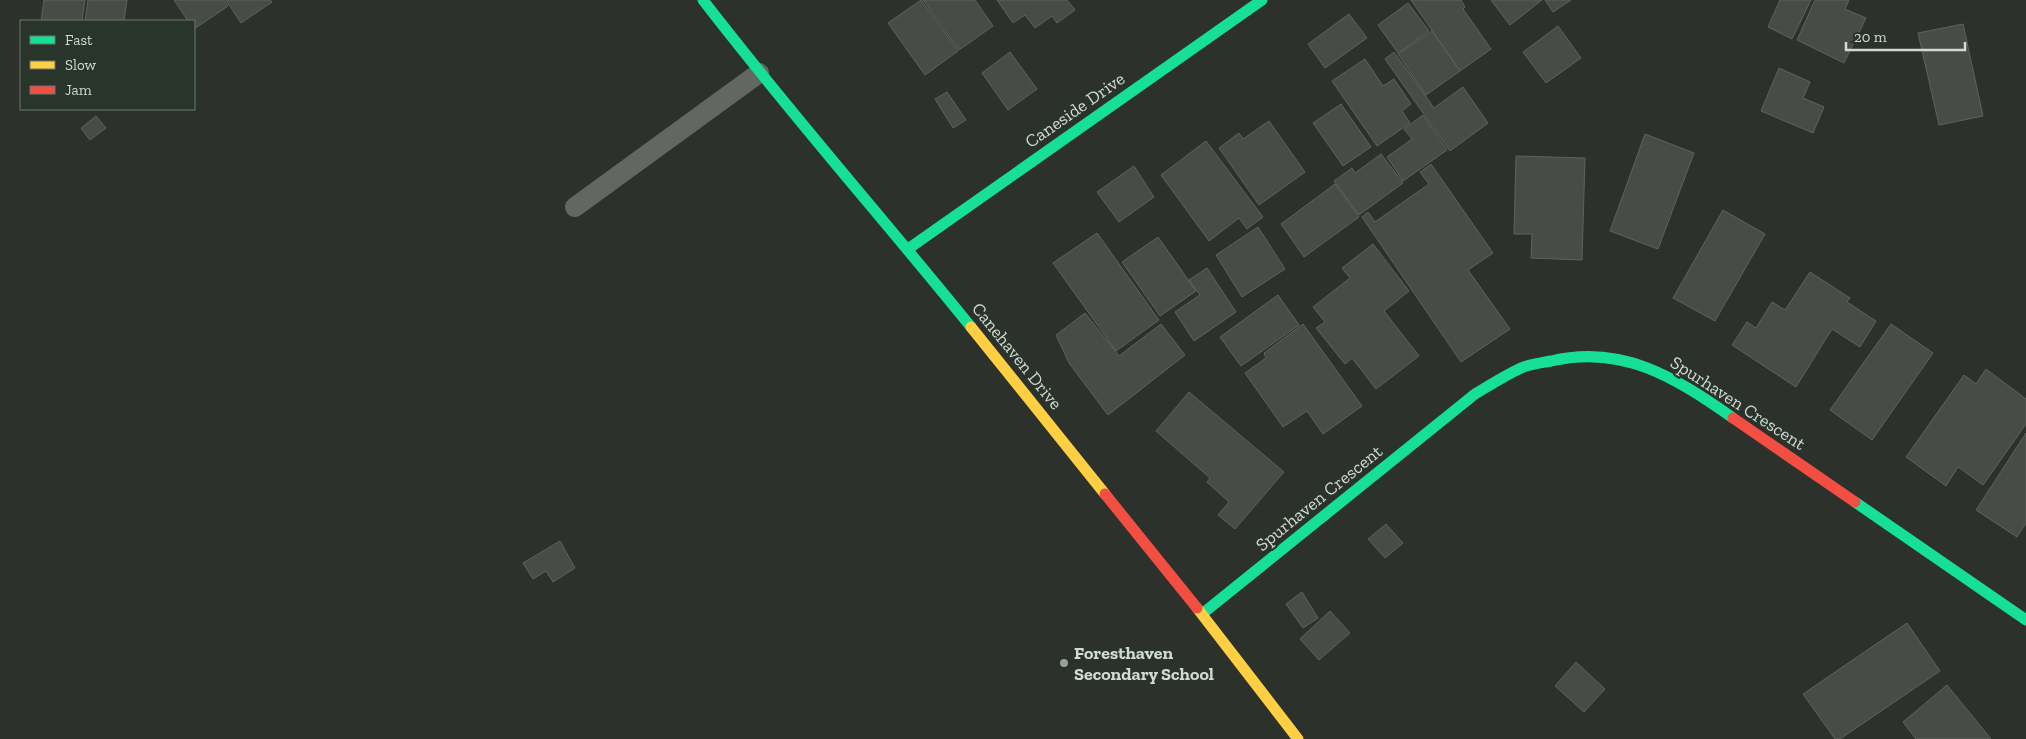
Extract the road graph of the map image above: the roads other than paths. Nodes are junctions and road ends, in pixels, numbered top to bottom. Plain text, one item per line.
1 (703, 0) edge
2 (1262, 0) edge
3 (759, 73) junction
4 (575, 207) dead end
5 (908, 249) junction
6 (1202, 614) junction
7 (2026, 620) edge
8 (1298, 739) edge

1 - 3 street, Canehaven Drive
2 - 5 street, Caneside Drive
3 - 4 lane
3 - 5 street, Canehaven Drive
5 - 6 street, Canehaven Drive
6 - 7 street, Spurhaven Crescent
6 - 8 street, Canehaven Drive

